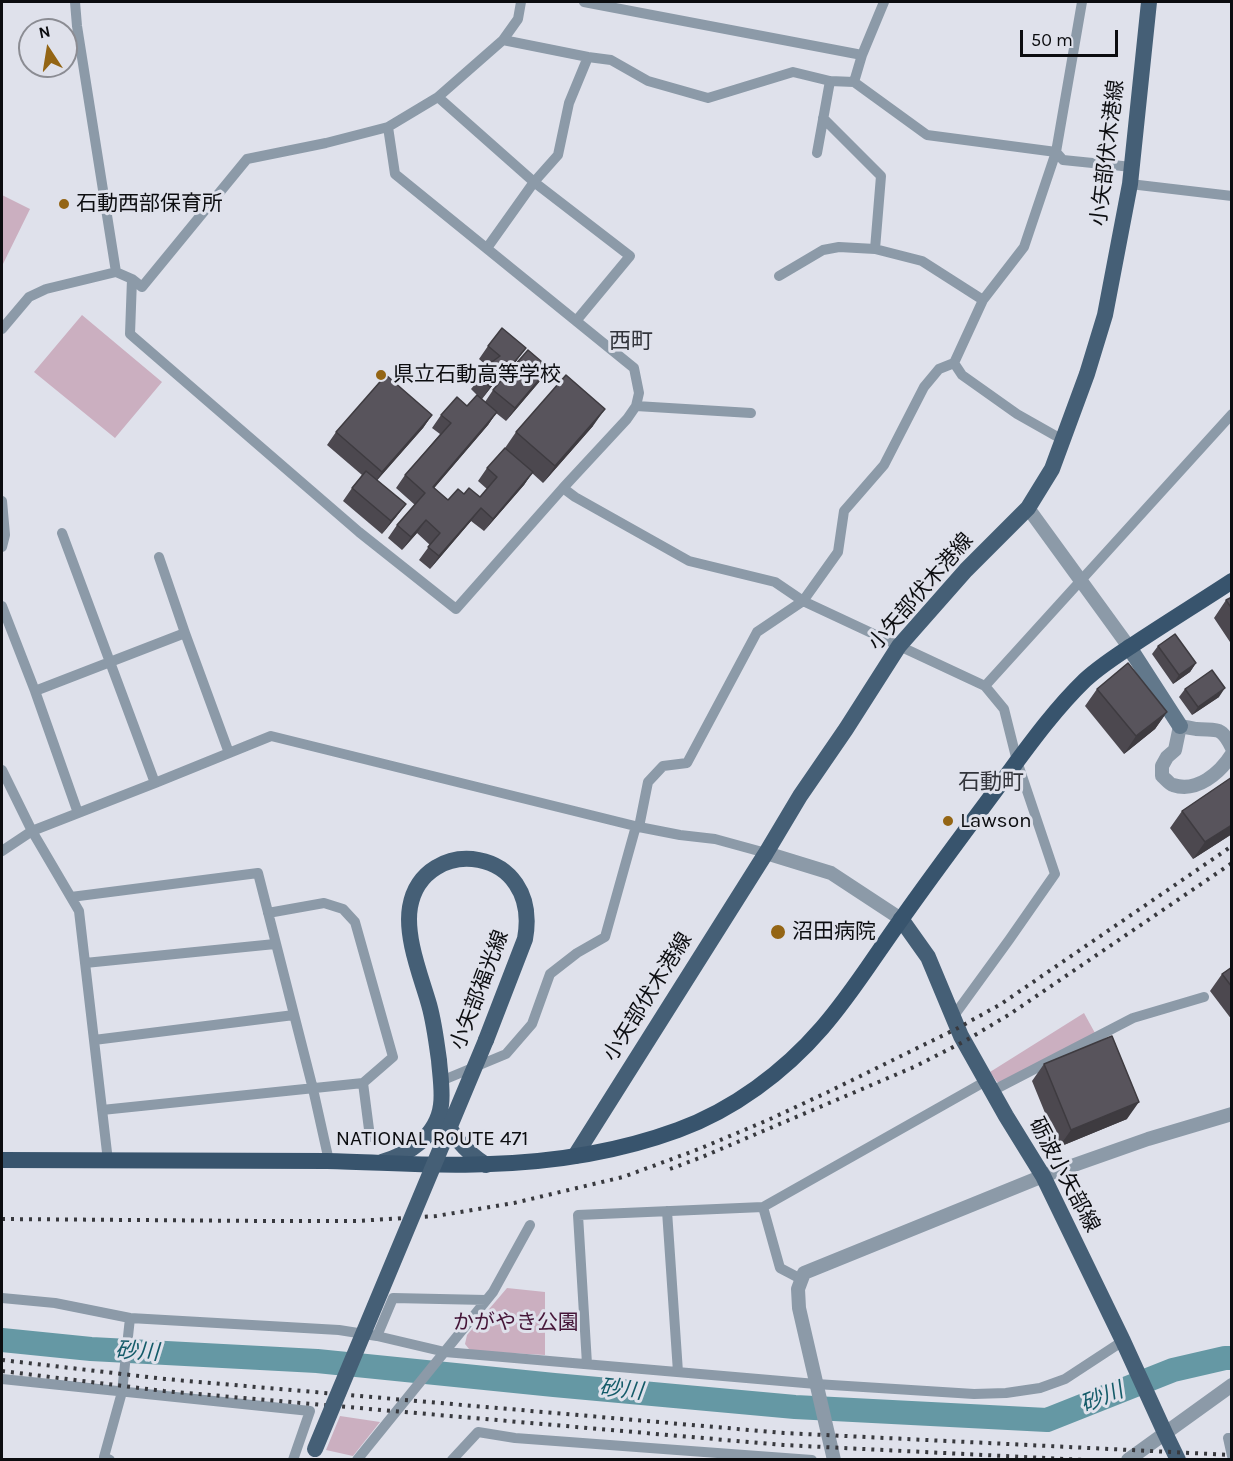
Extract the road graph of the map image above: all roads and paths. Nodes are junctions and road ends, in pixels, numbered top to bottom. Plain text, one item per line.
1 (75, 2) edge
2 (521, 2) edge
3 (584, 2) edge
4 (884, 2) edge
5 (1082, 2) edge
6 (1149, 2) edge
7 (503, 40) junction
8 (862, 56) junction
9 (588, 57) junction
10 (830, 81) junction
11 (854, 82) junction
12 (438, 97) junction
13 (823, 118) junction
14 (388, 127) junction
15 (1056, 152) junction
16 (817, 153) dead end
17 (1132, 167) junction
18 (534, 182) junction
19 (1130, 184) junction
20 (1232, 196) edge
21 (487, 248) junction
22 (875, 249) junction
23 (116, 272) junction
24 (779, 276) dead end
25 (132, 279) junction
26 (983, 300) junction
27 (576, 321) junction
28 (2, 329) edge
29 (954, 363) junction
30 (636, 406) junction
31 (751, 413) dead end
32 (1232, 414) edge
33 (1063, 440) junction
34 (563, 488) junction
35 (2, 501) edge
36 (1028, 508) junction
37 (62, 533) dead end
38 (2, 547) edge
39 (159, 557) dead end
40 (1082, 581) junction
41 (1232, 581) edge
42 (803, 601) junction
43 (2, 606) edge
44 (184, 633) junction
45 (899, 646) junction
46 (1129, 648) junction
47 (110, 662) junction
48 (985, 686) junction
49 (35, 691) junction
50 (1180, 726) junction
51 (1232, 748) edge
52 (229, 753) junction
53 (1232, 754) edge
54 (1017, 761) junction
55 (2, 770) edge
56 (155, 783) junction
57 (78, 813) junction
58 (637, 827) junction
59 (32, 831) junction
60 (2, 851) edge
61 (766, 853) junction
62 (71, 897) junction
63 (268, 913) junction
64 (901, 919) junction
65 (275, 944) junction
66 (85, 963) junction
67 (1204, 997) dead end
68 (294, 1015) junction
69 (953, 1017) junction
70 (94, 1040) junction
71 (441, 1081) junction
72 (363, 1083) junction
73 (989, 1086) junction
74 (313, 1089) junction
75 (441, 1106) junction
76 (102, 1110) junction
77 (1232, 1114) edge
78 (370, 1137) dead end
79 (575, 1156) junction
80 (2, 1160) edge
81 (108, 1161) junction
82 (329, 1161) junction
83 (377, 1163) junction
84 (486, 1165) junction
85 (1043, 1176) junction
86 (764, 1207) junction
87 (667, 1211) junction
88 (530, 1226) dead end
89 (801, 1279) junction
90 (2, 1298) edge
91 (486, 1300) junction
92 (130, 1318) junction
93 (377, 1336) junction
94 (1124, 1341) junction
95 (445, 1352) junction
96 (587, 1364) junction
97 (678, 1372) junction
98 (2, 1379) edge
99 (816, 1384) junction
100 (1232, 1385) edge
101 (122, 1392) junction
102 (1165, 1433) junction
103 (1232, 1438) edge
104 (313, 1454) edge
105 (684, 1455) edge
106 (1232, 1456) edge
107 (110, 1460) edge
108 (293, 1460) edge
109 (357, 1460) edge
110 (452, 1460) edge
111 (812, 1460) edge
112 (834, 1460) edge
113 (1128, 1460) edge
114 (1178, 1460) edge

1 - 23 street
2 - 7 street
3 - 8 street
4 - 8 street
5 - 15 street
6 - 17 main road, 小矢部伏木港線
7 - 9 street
7 - 12 street
8 - 11 street
9 - 10 street
9 - 18 street
10 - 11 street
10 - 13 street
11 - 15 street
12 - 14 street
12 - 18 street
13 - 16 street
13 - 22 street
14 - 21 street
14 - 25 street
15 - 17 street
15 - 26 street
17 - 19 main road, 小矢部伏木港線
18 - 21 street
18 - 27 street
19 - 20 street
19 - 33 main road, 小矢部伏木港線
21 - 27 street
22 - 24 street
22 - 26 street
23 - 25 street
23 - 28 street
25 - 34 street
26 - 29 street
27 - 30 street
29 - 33 street
29 - 42 street
30 - 31 street
30 - 34 street
32 - 40 street
33 - 36 main road, 小矢部伏木港線
34 - 42 street
35 - 38 street
36 - 40 street
36 - 45 main road, 小矢部伏木港線
37 - 47 street
39 - 44 street
40 - 46 street
40 - 48 street
41 - 46 highway, NATIONAL ROUTE 471
42 - 45 street
42 - 58 street
43 - 49 street
44 - 47 street
44 - 52 street
45 - 48 street
45 - 61 main road, 小矢部伏木港線
46 - 50 main road
46 - 54 highway, NATIONAL ROUTE 471
47 - 49 street
47 - 56 street
48 - 54 street
49 - 57 street
50 - 51 street
50 - 53 street
52 - 56 street
52 - 58 street
54 - 64 highway, NATIONAL ROUTE 471
54 - 69 street
55 - 59 street
56 - 57 street
57 - 59 street
58 - 61 street
58 - 71 street
59 - 60 street
59 - 62 street
61 - 64 street
61 - 79 main road, 小矢部伏木港線
62 - 63 street
62 - 66 street
63 - 65 street
63 - 72 street
64 - 69 main road, 砺波小矢部線
64 - 79 highway, NATIONAL ROUTE 471
65 - 66 street
65 - 68 street
66 - 70 street
67 - 73 street
68 - 70 street
68 - 74 street
69 - 73 main road, 砺波小矢部線
70 - 76 street
71 - 75 main road, 小矢部福光線
71 - 104 main road, 小矢部福光線, bridge
72 - 74 street
72 - 78 street
73 - 85 main road, 砺波小矢部線
73 - 86 street
74 - 76 street
74 - 82 street
75 - 83 main road, 小矢部福光線
75 - 84 main road, 小矢部福光線
76 - 81 street
77 - 85 street
79 - 84 highway, NATIONAL ROUTE 471
80 - 81 highway, NATIONAL ROUTE 471
81 - 82 highway, NATIONAL ROUTE 471
82 - 83 highway, NATIONAL ROUTE 471
83 - 84 highway, NATIONAL ROUTE 471
85 - 89 street
85 - 94 main road, 砺波小矢部線
86 - 87 street
86 - 89 street
87 - 96 street
87 - 97 street
88 - 91 street
89 - 99 street
90 - 92 street
91 - 93 street
91 - 95 street
92 - 93 street
92 - 101 street
93 - 95 street
94 - 99 street
94 - 102 main road, 砺波小矢部線
95 - 96 street
95 - 109 street
96 - 97 street
97 - 99 street
98 - 101 street
99 - 112 street
100 - 102 street
101 - 107 street
101 - 108 street
102 - 113 street
102 - 114 main road, 砺波小矢部線
103 - 106 street
105 - 110 street
105 - 111 street

